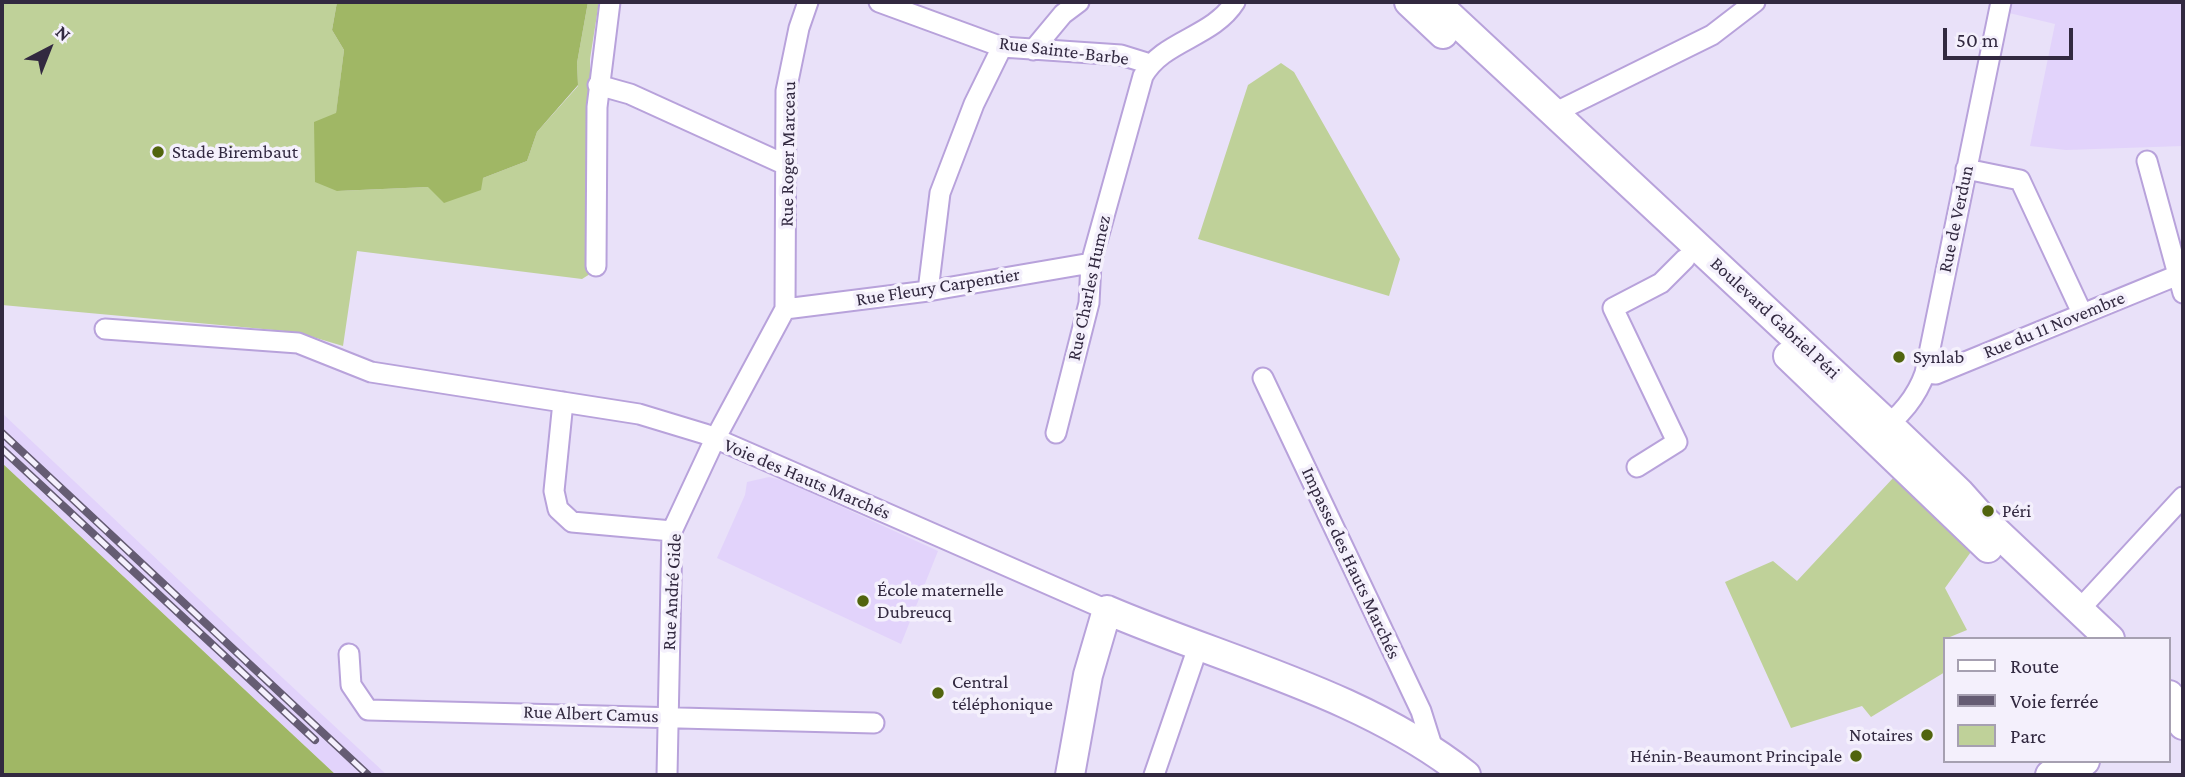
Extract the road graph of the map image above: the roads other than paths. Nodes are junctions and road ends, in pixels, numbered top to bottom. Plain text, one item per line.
1 (610, 2) edge
2 (808, 2) edge
3 (879, 2) edge
4 (1079, 2) edge
5 (1235, 2) edge
6 (1409, 2) edge
7 (1435, 2) edge
8 (1755, 2) edge
9 (2001, 2) edge
10 (1002, 47) junction
11 (1033, 50) junction
12 (1150, 64) junction
13 (598, 85) junction
14 (1555, 113) junction
15 (2147, 161) dead end
16 (786, 165) junction
17 (1966, 169) junction
18 (1685, 259) junction
19 (1091, 263) junction
20 (596, 266) dead end
21 (2182, 280) edge
22 (928, 291) junction
23 (785, 309) junction
24 (2082, 313) junction
25 (105, 329) dead end
26 (1925, 373) junction
27 (1263, 379) dead end
28 (563, 402) junction
29 (1880, 430) junction
30 (1056, 433) dead end
31 (715, 439) junction
32 (1637, 467) dead end
33 (2183, 497) edge
34 (672, 531) junction
35 (1107, 610) junction
36 (2079, 610) junction
37 (2082, 637) edge
38 (2108, 637) edge
39 (1198, 647) junction
40 (349, 654) dead end
41 (2171, 699) edge
42 (668, 716) junction
43 (874, 723) dead end
44 (2183, 726) edge
45 (1433, 749) junction
46 (2080, 763) edge
47 (667, 775) edge
48 (1070, 775) edge
49 (1154, 775) edge
50 (1466, 775) edge
51 (2050, 775) edge

1 - 13 street
2 - 16 street, Rue Roger Marceau
3 - 10 street, Rue Sainte-Barbe
4 - 11 street
5 - 12 street, Rue Sainte-Barbe
6 - 18 main road, Boulevard Gabriel Péri
7 - 14 main road, Boulevard Gabriel Péri
8 - 14 street
9 - 17 street, Rue de Verdun
10 - 11 street, Rue Sainte-Barbe
10 - 22 street
11 - 12 street, Rue Sainte-Barbe
12 - 19 street, Rue Charles Humez
13 - 16 street
13 - 20 street
14 - 29 main road, Boulevard Gabriel Péri
15 - 21 street
16 - 23 street, Rue Roger Marceau
17 - 24 street
17 - 26 street, Rue de Verdun
18 - 29 main road, Boulevard Gabriel Péri
18 - 32 street
19 - 22 street, Rue Fleury Carpentier
19 - 30 street, Rue Charles Humez
21 - 24 street, Rue du 11 Novembre
22 - 23 street, Rue Fleury Carpentier
23 - 31 street, Rue André Gide
24 - 26 street, Rue du 11 Novembre
25 - 28 street, Voie des Hauts Marchés
26 - 29 street, Rue de Verdun
27 - 45 street, Impasse des Hauts Marchés
28 - 31 street, Voie des Hauts Marchés
28 - 34 street
29 - 36 main road, Boulevard Gabriel Péri
29 - 37 main road, Boulevard Gabriel Péri
31 - 34 street, Rue André Gide
31 - 35 street, Voie des Hauts Marchés
33 - 36 street
34 - 42 street, Rue André Gide
35 - 39 main road, Voie des Hauts Marchés
35 - 48 main road
36 - 38 main road, Boulevard Gabriel Péri
39 - 45 main road, Voie des Hauts Marchés
39 - 49 street
40 - 42 street, Rue Albert Camus
41 - 44 main road
42 - 43 street, Rue Albert Camus
42 - 47 street, Rue André Gide
45 - 50 main road, Voie des Hauts Marchés
46 - 51 main road

